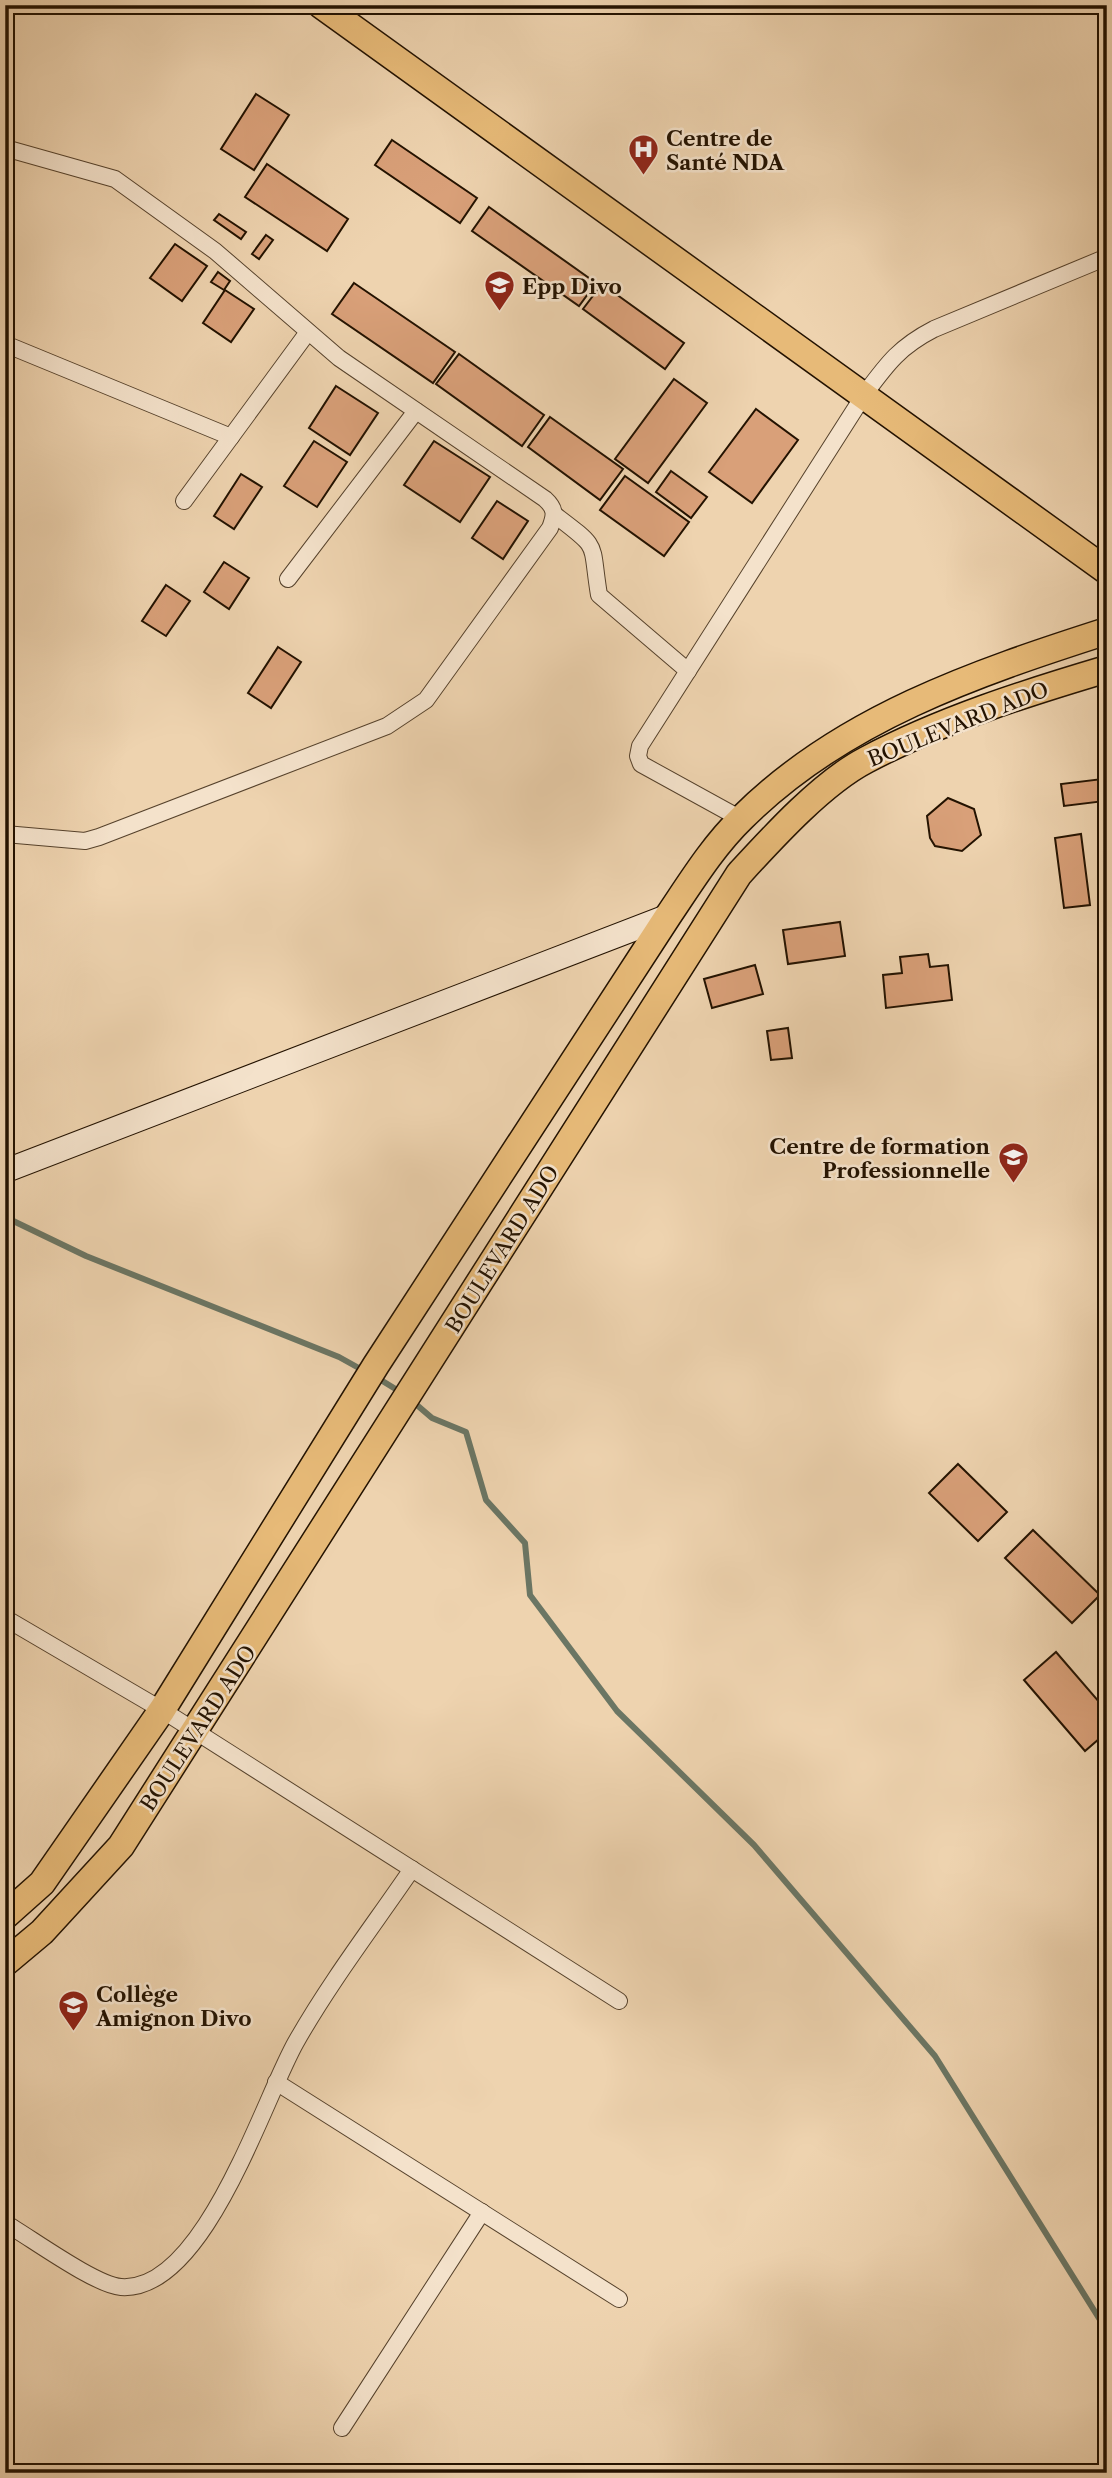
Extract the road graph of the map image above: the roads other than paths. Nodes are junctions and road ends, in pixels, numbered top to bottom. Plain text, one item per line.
1 (321, 5) edge
2 (5, 148) edge
3 (1107, 257) edge
4 (307, 332) junction
5 (5, 344) edge
6 (864, 395) junction
7 (416, 411) junction
8 (231, 437) junction
9 (184, 501) dead end
10 (555, 515) junction
11 (1107, 571) edge
12 (288, 579) dead end
13 (1107, 631) edge
14 (1107, 669) edge
15 (688, 671) junction
16 (741, 819) junction
17 (5, 834) edge
18 (668, 916) junction
19 (5, 1171) edge
20 (5, 1618) edge
21 (162, 1710) junction
22 (196, 1732) junction
23 (412, 1870) junction
24 (5, 1916) edge
25 (5, 1963) edge
26 (619, 2001) dead end
27 (276, 2082) junction
28 (482, 2212) junction
29 (5, 2223) edge
30 (619, 2299) dead end
31 (342, 2428) dead end

1 - 6 main road
2 - 4 street
3 - 6 street
4 - 7 street
4 - 8 street
5 - 8 street
6 - 11 main road
6 - 15 street
7 - 10 street
7 - 12 street
8 - 9 street
10 - 15 street
10 - 17 street
13 - 16 main road, BOULEVARD ADO
14 - 22 main road, BOULEVARD ADO
15 - 16 street
16 - 18 main road, BOULEVARD ADO
18 - 19 street
18 - 21 main road, BOULEVARD ADO
20 - 21 street
21 - 22 street
21 - 24 main road, BOULEVARD ADO
22 - 23 street
22 - 25 main road, BOULEVARD ADO
23 - 26 street
23 - 27 street
27 - 28 street
27 - 29 street
28 - 30 street
28 - 31 street

